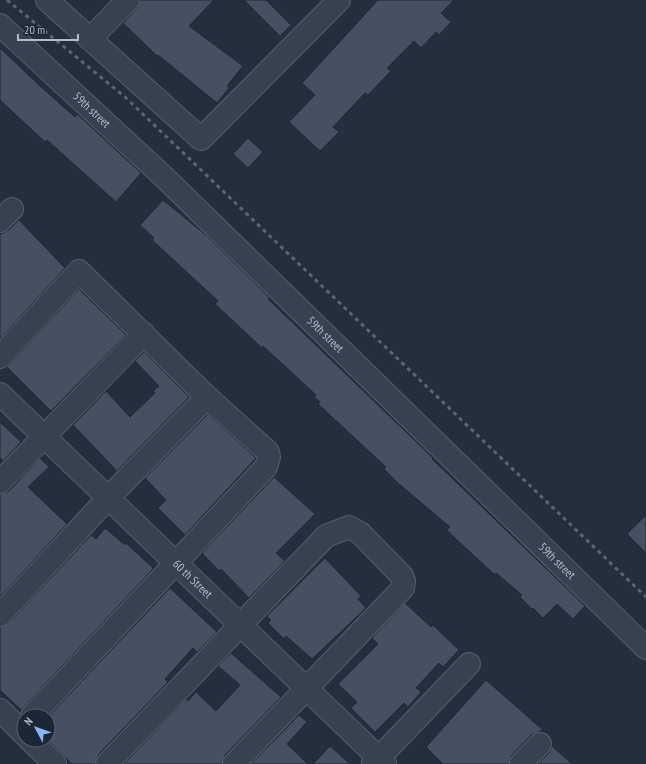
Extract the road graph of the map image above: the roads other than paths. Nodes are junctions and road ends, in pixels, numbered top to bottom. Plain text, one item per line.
1 (47, 0) edge
2 (128, 0) edge
3 (339, 0) edge
4 (0, 25) edge
5 (90, 39) junction
6 (144, 334) junction
7 (0, 357) edge
8 (0, 394) edge
9 (207, 397) junction
10 (44, 437) junction
11 (0, 482) edge
12 (108, 498) junction
13 (176, 562) junction
14 (0, 615) edge
15 (241, 625) junction
16 (646, 648) edge
17 (469, 664) dead end
18 (307, 688) junction
19 (45, 708) edge
20 (0, 710) edge
21 (16, 722) edge
22 (540, 744) dead end
23 (42, 748) edge
24 (379, 762) edge
25 (55, 764) edge
26 (107, 764) edge
27 (234, 764) edge
28 (521, 764) edge

1 - 5 street
2 - 5 street
3 - 5 street
4 - 16 street, 59th street
6 - 7 street
6 - 9 street
6 - 10 street
8 - 10 street, 60 th Street
9 - 12 street
9 - 13 street
10 - 11 street
10 - 12 street, 60 th Street
12 - 13 street, 60 th Street
12 - 14 street
13 - 15 street, 60 th Street
13 - 19 street
15 - 18 street, 60 th Street
15 - 18 street
15 - 26 street
17 - 24 street
18 - 24 street, 60 th Street
18 - 27 street
20 - 21 street
22 - 28 street
23 - 25 street

